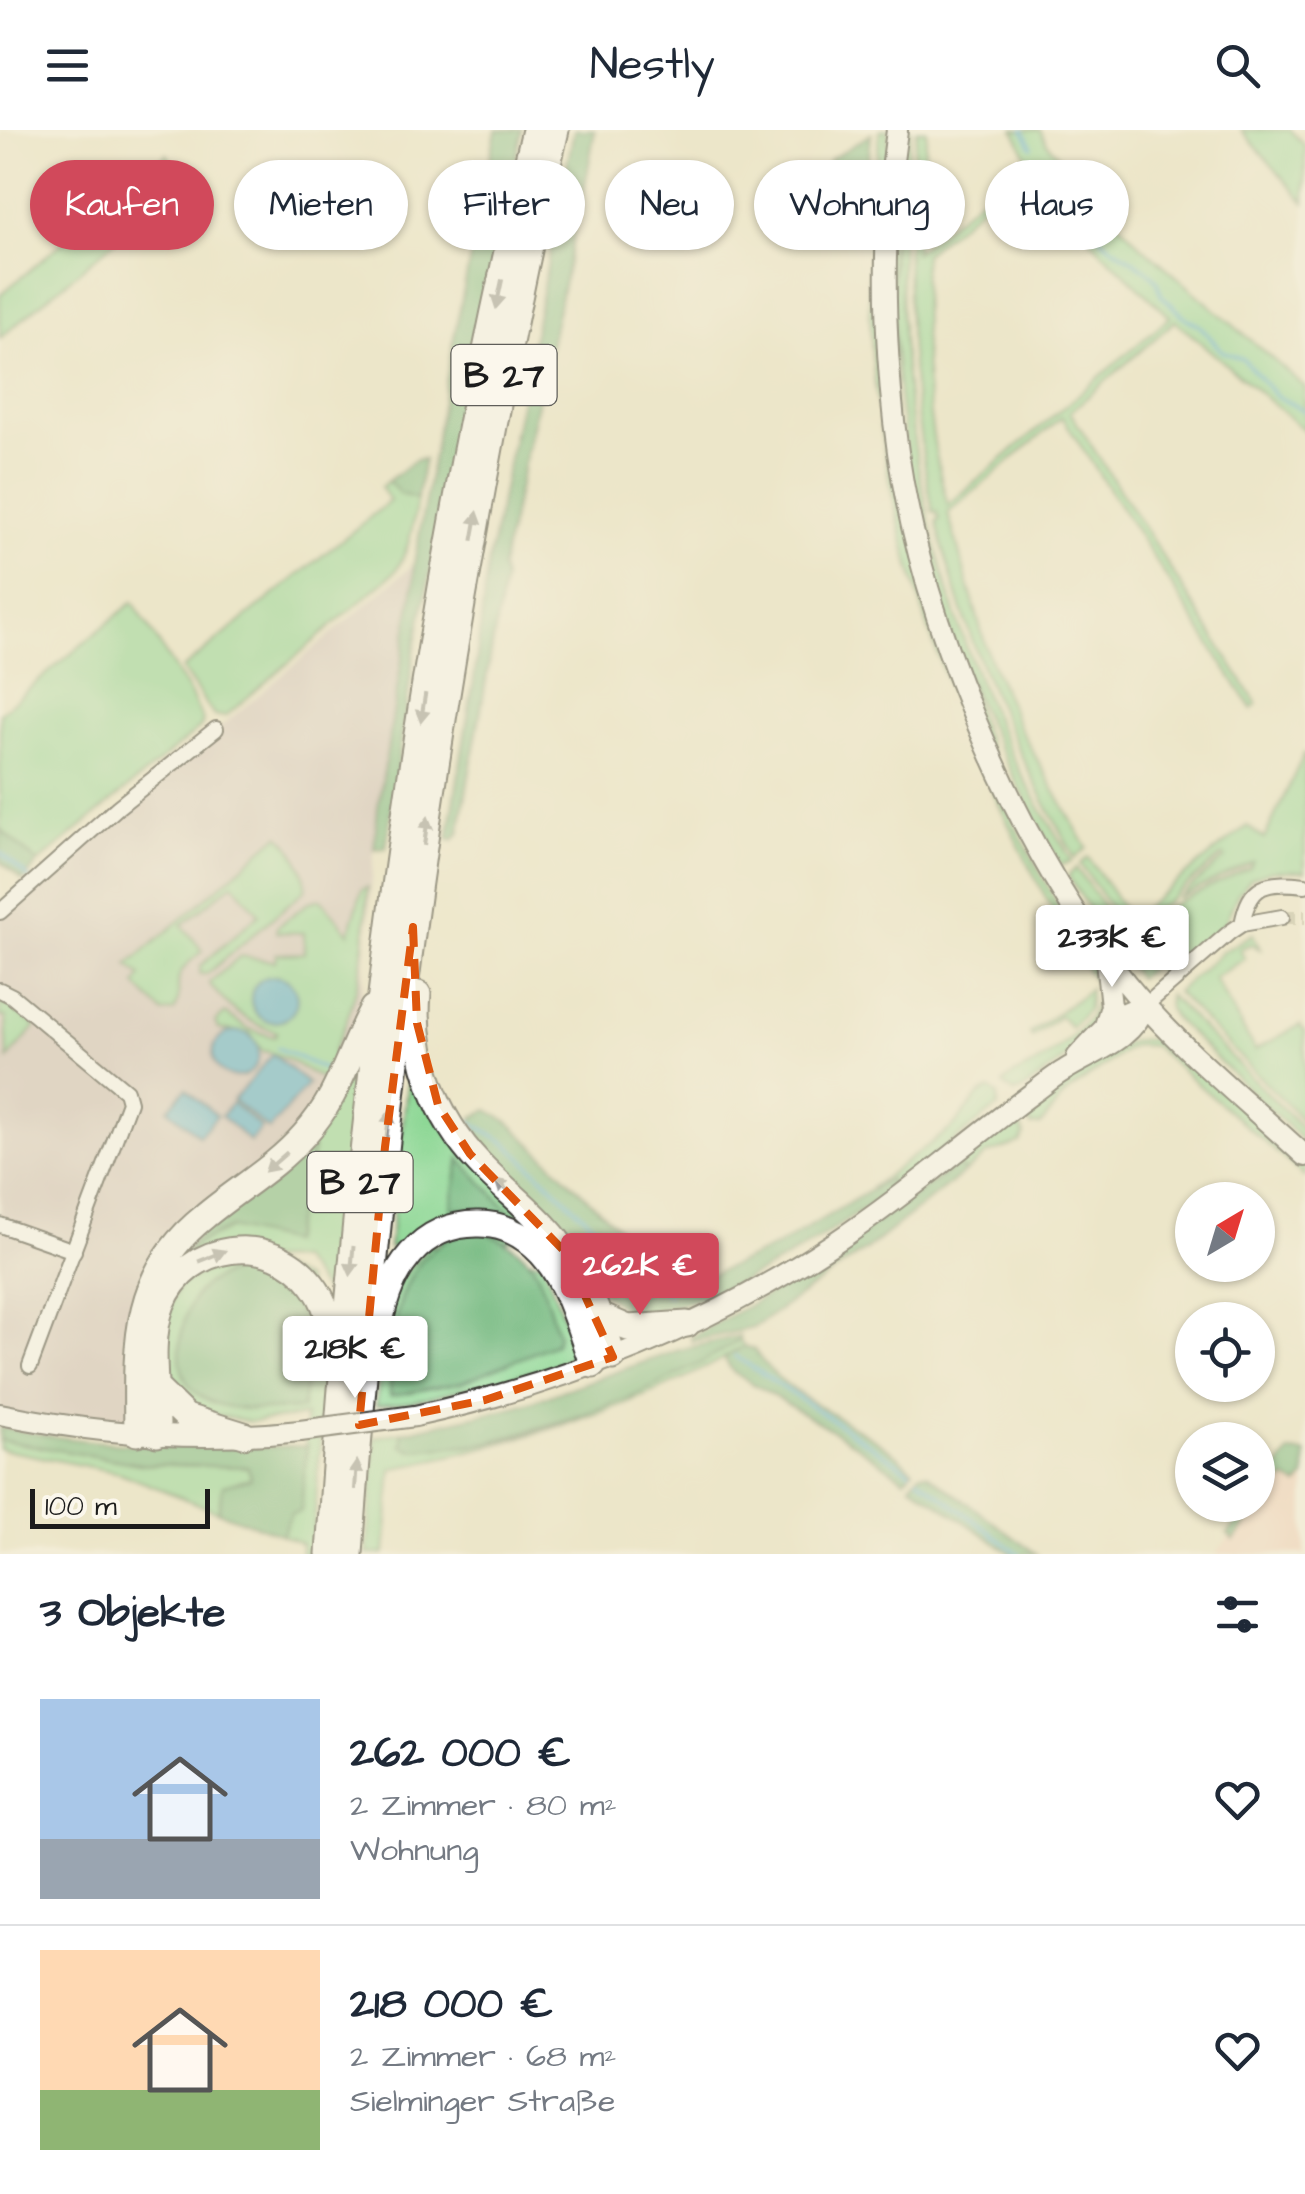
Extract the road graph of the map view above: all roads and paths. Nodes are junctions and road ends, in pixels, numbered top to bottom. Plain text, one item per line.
1 (535, 130) edge
2 (556, 130) edge
3 (897, 130) edge
4 (216, 729) dead end
5 (1269, 884) junction
6 (1305, 885) edge
7 (0, 912) edge
8 (1242, 924) junction
9 (413, 928) junction
10 (1104, 954) junction
11 (0, 990) edge
12 (382, 991) junction
13 (1146, 1005) junction
14 (1109, 1036) junction
15 (1175, 1036) junction
16 (1305, 1156) edge
17 (0, 1225) edge
18 (74, 1251) junction
19 (598, 1314) junction
20 (687, 1324) junction
21 (603, 1361) junction
22 (30, 1366) dead end
23 (343, 1373) junction
24 (157, 1389) junction
25 (361, 1396) junction
26 (0, 1414) edge
27 (147, 1434) junction
28 (244, 1435) junction
29 (329, 1554) edge
30 (350, 1554) edge

1 -> 12 highway, B 27
9 -> 2 highway, B 27
3 - 10 street
4 - 7 street
5 - 6 street
5 - 8 street
5 - 8 street
8 - 13 street
19 -> 9 highway
25 -> 9 highway, B 27
10 - 13 street
10 - 14 street
11 - 18 street
12 -> 23 highway, B 27
12 -> 27 highway
13 - 14 street
13 - 15 street
14 - 15 street
14 - 20 street
15 - 16 street
17 - 18 street
18 - 22 street
19 - 20 highway
19 - 21 highway
20 - 21 street
21 - 25 highway
21 - 28 street, bridge
24 -> 23 highway
23 - 29 highway, B 27
24 - 27 highway
24 - 28 highway
30 -> 25 highway, B 27
26 - 27 street
27 - 28 street

